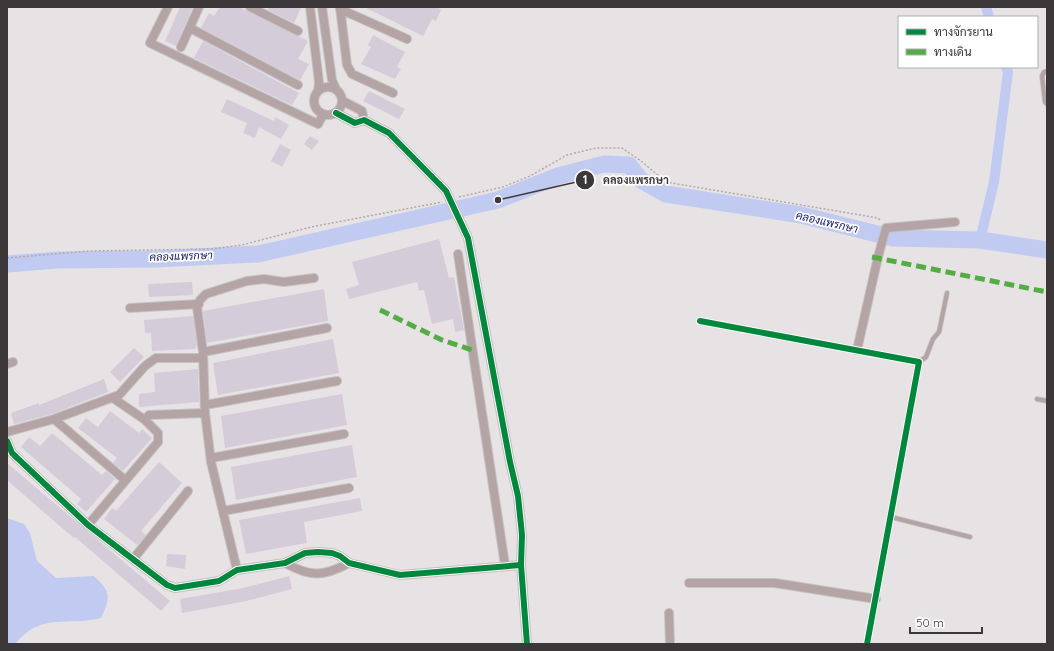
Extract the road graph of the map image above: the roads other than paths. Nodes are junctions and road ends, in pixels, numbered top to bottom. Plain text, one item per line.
1 (168, 7) edge
2 (200, 7) edge
3 (250, 7) edge
4 (310, 7) edge
5 (322, 7) edge
6 (340, 8) edge
7 (190, 28) junction
8 (298, 31) dead end
9 (407, 40) dead end
10 (181, 47) dead end
11 (1047, 71) edge
12 (298, 85) dead end
13 (336, 89) junction
14 (318, 91) junction
15 (393, 93) dead end
16 (343, 102) junction
17 (1047, 104) edge
18 (336, 113) junction
19 (322, 114) junction
20 (364, 120) junction
21 (955, 222) dead end
22 (458, 254) dead end
23 (314, 278) dead end
24 (947, 293) dead end
25 (199, 304) junction
26 (130, 308) dead end
27 (327, 328) dead end
28 (857, 350) dead end
29 (203, 355) junction
30 (919, 362) dead end
31 (337, 382) dead end
32 (113, 398) junction
33 (1037, 399) dead end
34 (1047, 401) edge
35 (205, 409) junction
36 (54, 419) junction
37 (145, 420) junction
38 (7, 432) edge
39 (344, 434) dead end
40 (7, 441) edge
41 (211, 458) junction
42 (125, 480) junction
43 (349, 488) dead end
44 (188, 491) dead end
45 (223, 510) junction
46 (891, 517) dead end
47 (88, 525) junction
48 (970, 537) dead end
49 (134, 558) junction
50 (285, 563) junction
51 (349, 563) junction
52 (506, 565) junction
53 (521, 565) junction
54 (236, 570) junction
55 (689, 583) dead end
56 (876, 599) dead end
57 (669, 613) dead end
58 (527, 644) edge
59 (670, 644) edge

1 - 19 street
2 - 7 street
3 - 8 street
4 - 14 street
5 - 13 street
6 - 9 street
6 - 15 street
7 - 10 street
7 - 12 street
11 - 17 lane
13 - 14 street
13 - 16 street
14 - 19 street
16 - 18 street
16 - 20 street
18 - 19 street
18 - 20 street
20 - 53 street
21 - 28 street
22 - 52 street
23 - 25 street
24 - 30 lane
25 - 26 street
25 - 29 street
27 - 29 street
29 - 32 street
29 - 35 street
31 - 35 street
32 - 36 street
32 - 37 street
33 - 34 lane
35 - 37 street
35 - 41 street
36 - 38 street
36 - 42 street
37 - 42 street
39 - 41 street
40 - 47 street
41 - 45 street
42 - 47 street
43 - 45 street
44 - 49 street
45 - 54 street
46 - 48 lane
47 - 49 street
49 - 54 street
50 - 51 street
50 - 51 street
50 - 54 street
51 - 52 street
52 - 53 street
53 - 58 street
55 - 56 street
57 - 59 street

